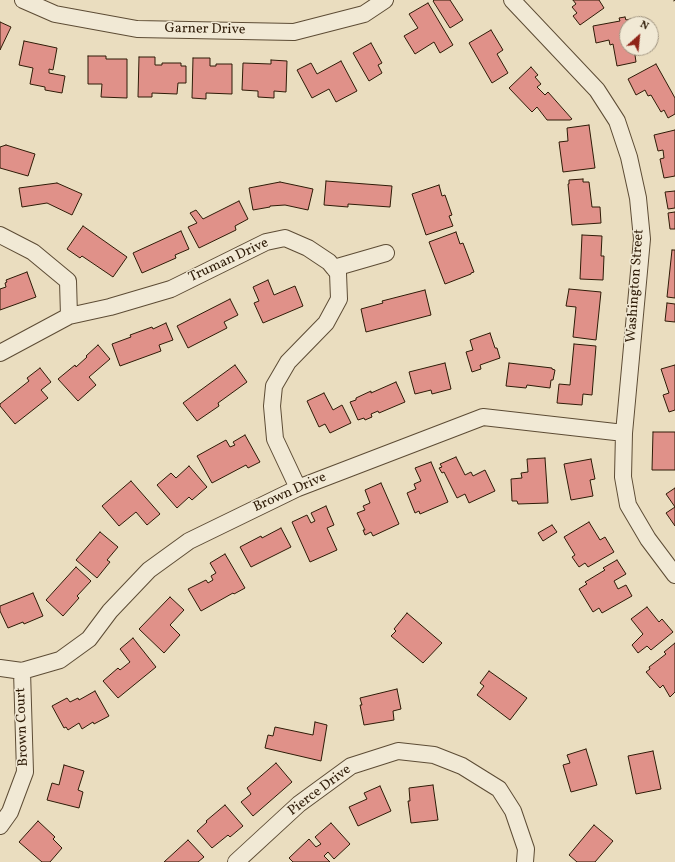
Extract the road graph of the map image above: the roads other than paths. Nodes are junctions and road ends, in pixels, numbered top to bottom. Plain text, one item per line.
1 (23, 0) edge
2 (385, 0) edge
3 (512, 0) edge
4 (0, 235) edge
5 (386, 253) dead end
6 (334, 268) junction
7 (69, 316) junction
8 (0, 353) edge
9 (624, 433) junction
10 (298, 488) junction
11 (675, 575) edge
12 (0, 668) edge
13 (22, 671) junction
14 (0, 826) edge
15 (236, 862) edge
16 (525, 862) edge

1 - 2 street, Garner Drive
3 - 9 street, Washington Street
4 - 7 street
5 - 6 street
6 - 7 street, Truman Drive
6 - 10 street
7 - 8 street, Truman Drive
9 - 10 street, Brown Drive
9 - 11 street, Washington Street
10 - 13 street, Brown Drive
12 - 13 street, Brown Drive
13 - 14 street, Brown Court
15 - 16 street, Pierce Drive

